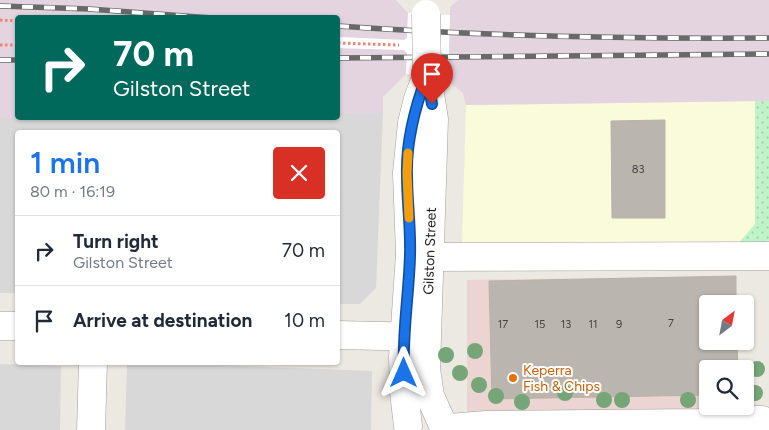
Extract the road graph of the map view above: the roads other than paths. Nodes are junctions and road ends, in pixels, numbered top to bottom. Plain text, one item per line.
1 (425, 7) edge
2 (769, 256) edge
3 (420, 257) junction
4 (0, 326) edge
5 (15, 326) edge
6 (340, 335) edge
7 (416, 337) junction
8 (93, 365) edge
9 (769, 425) edge
10 (447, 427) edge
11 (406, 428) edge
12 (91, 430) edge

1 - 3 street, Gilston Street, bridge
2 - 3 street
3 - 7 street, Gilston Street
4 - 5 street
6 - 7 street
7 - 10 street, Gilston Street
7 - 11 street, Gilston Street
8 - 12 street
9 - 10 street
10 - 11 street

